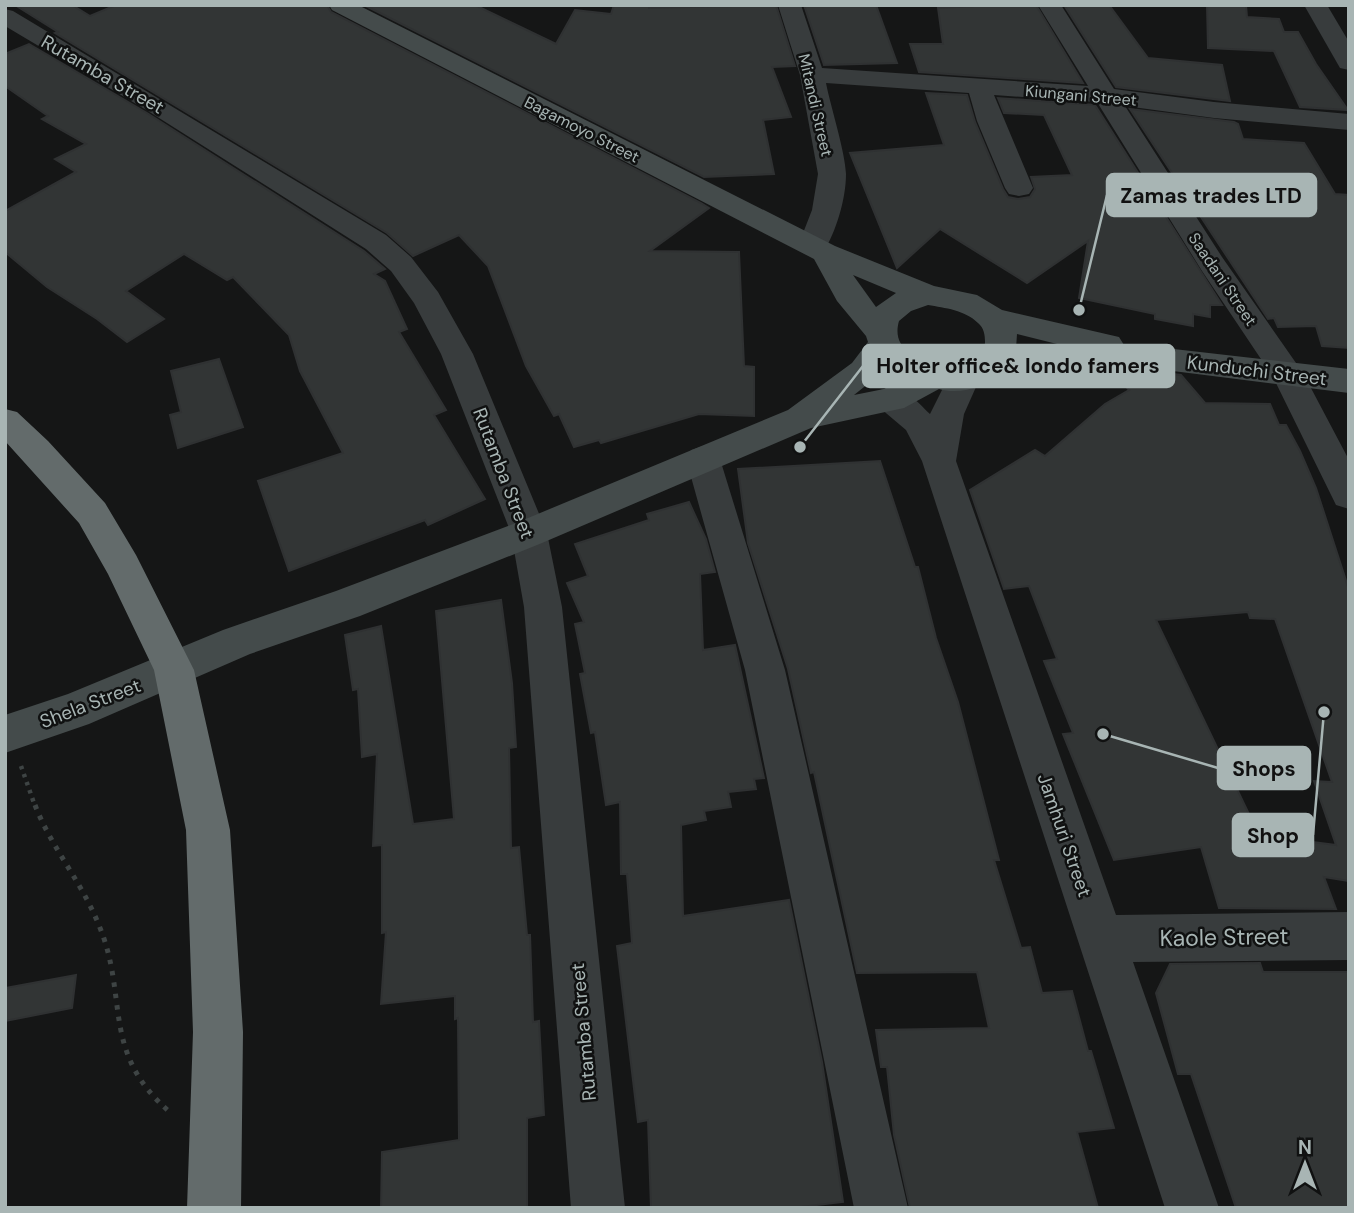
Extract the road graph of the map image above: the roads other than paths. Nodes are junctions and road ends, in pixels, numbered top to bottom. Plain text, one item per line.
1 (340, 5) edge
2 (789, 5) edge
3 (1049, 5) edge
4 (1315, 5) edge
5 (5, 16) edge
6 (1349, 63) edge
7 (812, 75) junction
8 (979, 86) junction
9 (1103, 95) junction
10 (1349, 122) edge
11 (1018, 188) dead end
12 (819, 249) junction
13 (928, 295) junction
14 (992, 318) junction
15 (882, 339) junction
16 (1165, 359) junction
17 (997, 361) junction
18 (1287, 373) junction
19 (950, 378) junction
20 (1349, 381) edge
21 (892, 399) junction
22 (800, 419) junction
23 (5, 421) edge
24 (703, 459) junction
25 (939, 461) junction
26 (1349, 495) edge
27 (529, 533) junction
28 (174, 670) junction
29 (7, 733) edge
30 (1349, 936) edge
31 (1100, 939) junction
32 (214, 1208) edge
33 (598, 1208) edge
34 (881, 1208) edge
35 (1192, 1208) edge

1 - 12 main road, Bagamoyo Street
2 - 7 street, Mitandi Street
3 - 9 street, Saadani Street
4 - 6 street
5 - 27 street, Rutamba Street
7 - 8 street, Kiungani Street
7 - 12 street, Mitandi Street
8 - 9 street, Kiungani Street
8 - 11 street
9 - 10 street, Kiungani Street
9 - 18 street, Saadani Street
12 - 13 main road, Bagamoyo Street
12 - 15 main road
13 - 14 main road
13 - 15 main road
14 - 16 main road
14 - 17 main road
15 - 19 main road
15 - 22 main road
16 - 17 main road
16 - 18 main road, Kunduchi Street
17 - 19 main road
18 - 20 main road, Kunduchi Street
18 - 26 street, Saadani Street
19 - 21 main road
19 - 25 street
21 - 22 main road
21 - 25 street, Jamhuri Street
22 - 24 main road, Shela Street
23 - 28 highway
24 - 27 main road, Shela Street
24 - 34 street
25 - 31 street, Jamhuri Street
27 - 28 main road, Shela Street
27 - 33 street, Rutamba Street
28 - 29 main road, Shela Street
28 - 32 highway
30 - 31 street, Kaole Street
31 - 35 street, Jamhuri Street

